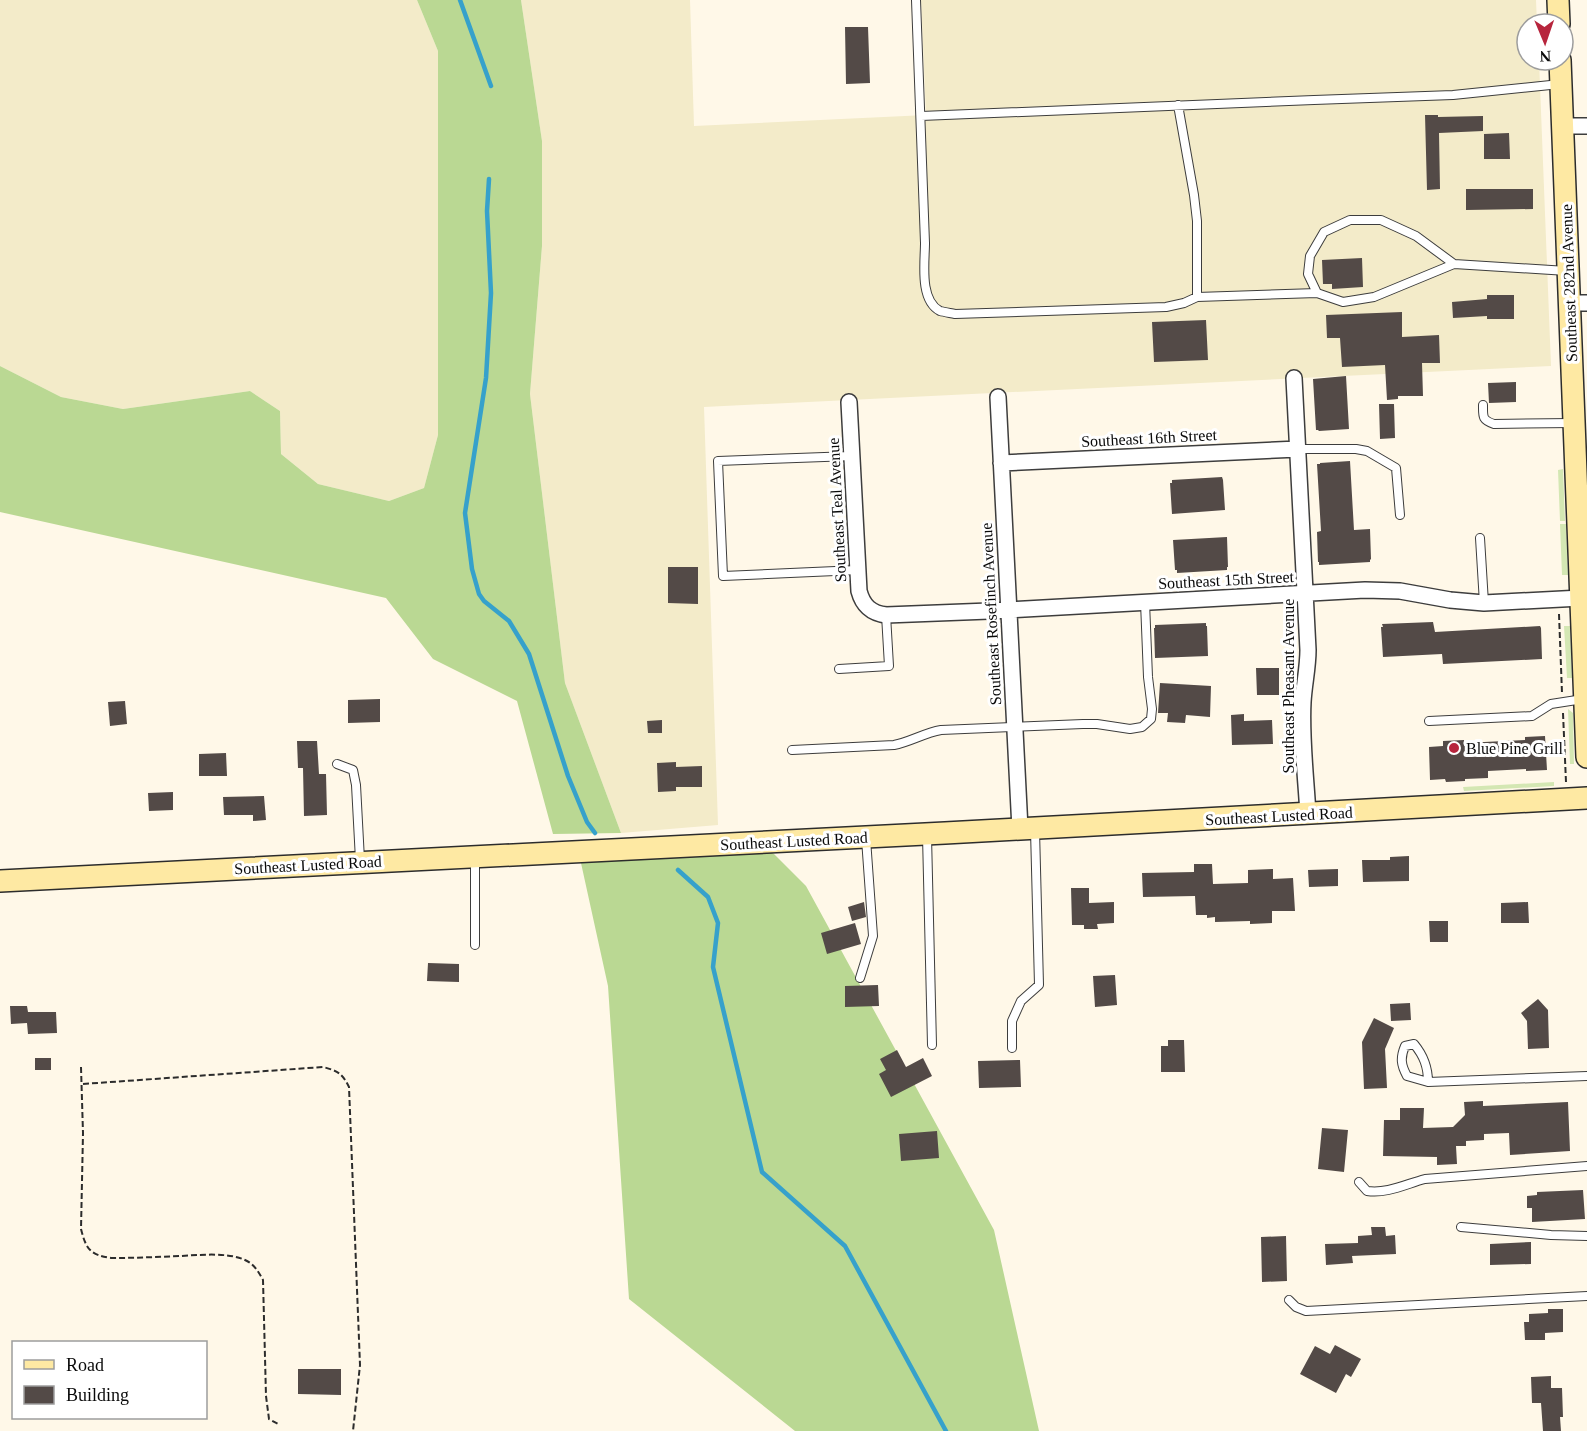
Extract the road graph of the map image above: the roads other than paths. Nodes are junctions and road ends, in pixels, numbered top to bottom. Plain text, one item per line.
1 (916, 0) edge
2 (1560, 72) edge
3 (1561, 84) junction
4 (1178, 105) junction
5 (921, 116) junction
6 (1562, 126) junction
7 (1587, 126) edge
8 (1454, 264) junction
9 (1568, 271) junction
10 (1317, 293) junction
11 (1197, 297) junction
12 (1578, 303) edge
13 (1294, 378) dead end
14 (998, 397) dead end
15 (849, 402) dead end
16 (1483, 405) dead end
17 (1575, 423) junction
18 (1298, 449) junction
19 (852, 456) junction
20 (1001, 463) junction
21 (1400, 514) dead end
22 (1480, 538) dead end
23 (858, 570) junction
24 (1305, 594) junction
25 (1581, 598) junction
26 (1145, 603) junction
27 (1484, 603) junction
28 (1009, 610) junction
29 (880, 613) junction
30 (839, 669) dead end
31 (1586, 699) edge
32 (1429, 721) dead end
33 (1014, 727) junction
34 (792, 750) dead end
35 (1587, 757) edge
36 (337, 764) dead end
37 (1587, 798) edge
38 (1308, 814) junction
39 (1027, 829) junction
40 (927, 834) junction
41 (866, 837) junction
42 (476, 856) junction
43 (360, 862) junction
44 (0, 881) edge
45 (475, 945) dead end
46 (860, 978) dead end
47 (932, 1046) dead end
48 (1012, 1048) dead end
49 (1587, 1076) edge
50 (1428, 1082) junction
51 (1587, 1166) edge
52 (1359, 1182) dead end
53 (1461, 1227) dead end
54 (1587, 1236) edge
55 (1587, 1296) edge
56 (1289, 1300) dead end

1 - 5 lane
2 - 3 main road, Southeast 282nd Avenue
3 - 4 lane
3 - 6 main road, Southeast 282nd Avenue
4 - 5 lane
4 - 11 lane
5 - 11 lane
6 - 7 street
6 - 9 main road, Southeast 282nd Avenue
8 - 9 lane
8 - 10 lane
8 - 10 lane
9 - 12 main road, Southeast 282nd Avenue
10 - 11 lane
12 - 17 main road, Southeast 282nd Avenue
13 - 18 street, Southeast Pheasant Avenue
14 - 20 street, Southeast Rosefinch Avenue
15 - 19 street, Southeast Teal Avenue
16 - 17 lane
17 - 25 main road, Southeast 282nd Avenue
18 - 20 street, Southeast 16th Street
18 - 21 lane
18 - 24 street, Southeast Pheasant Avenue
19 - 23 street, Southeast Teal Avenue
19 - 23 lane
20 - 28 street, Southeast Rosefinch Avenue
22 - 27 lane
23 - 29 street, Southeast Teal Avenue
24 - 26 street, Southeast 15th Street
24 - 27 street, Southeast 15th Street
24 - 38 street, Southeast Pheasant Avenue
25 - 27 street, Southeast 15th Street
25 - 31 main road, Southeast 282nd Avenue
26 - 28 street, Southeast 15th Street
26 - 33 lane
28 - 29 street, Southeast 15th Street
28 - 33 street, Southeast Rosefinch Avenue
29 - 30 lane
31 - 32 lane
31 - 35 main road, Southeast 282nd Avenue
33 - 34 lane
33 - 39 street, Southeast Rosefinch Avenue
36 - 43 lane
37 - 38 main road, Southeast Lusted Road
38 - 39 main road, Southeast Lusted Road
39 - 40 main road, Southeast Lusted Road
39 - 48 lane
40 - 41 main road, Southeast Lusted Road
40 - 47 lane
41 - 42 main road, Southeast Lusted Road
41 - 46 lane
42 - 43 main road, Southeast Lusted Road
42 - 45 lane
43 - 44 main road, Southeast Lusted Road
49 - 50 lane
50 - 50 lane
51 - 52 lane
53 - 54 lane
55 - 56 lane

